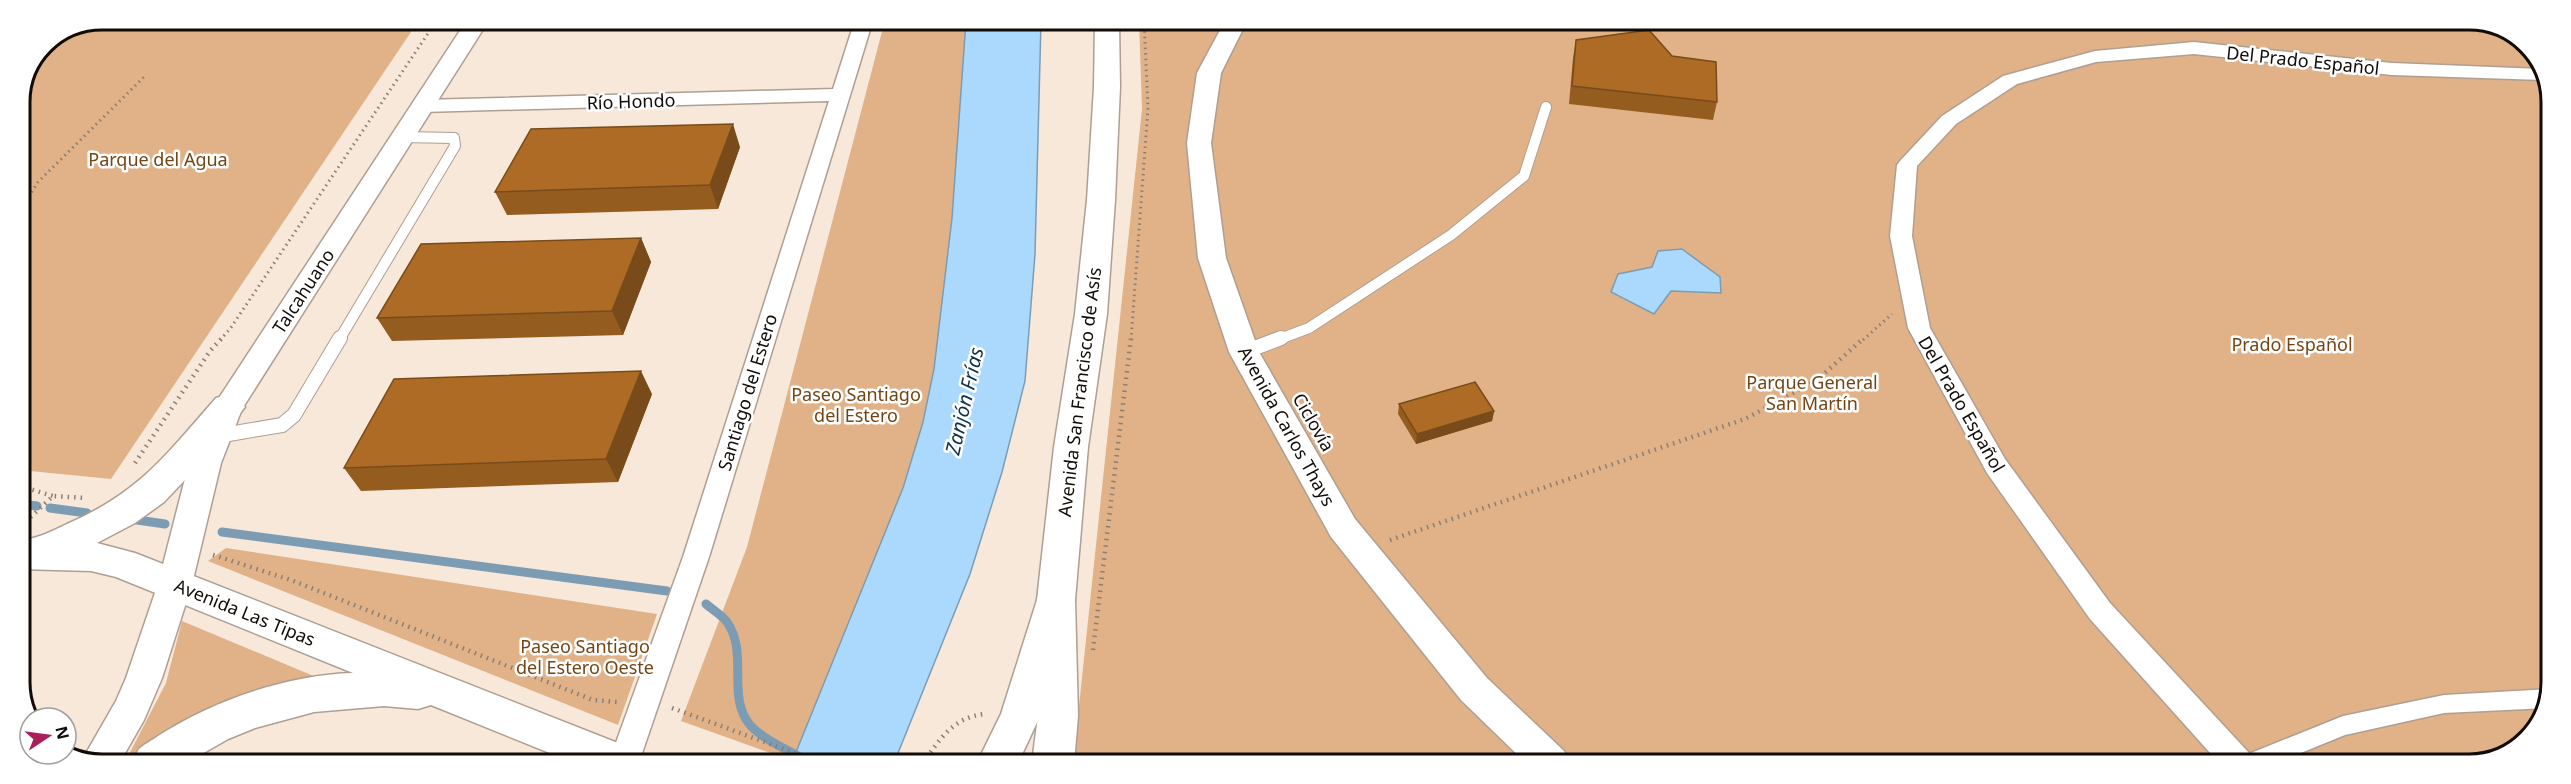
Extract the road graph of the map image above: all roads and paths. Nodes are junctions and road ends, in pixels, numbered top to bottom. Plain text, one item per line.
1 (430, 30) edge
2 (471, 30) edge
3 (861, 30) edge
4 (1107, 30) edge
5 (1144, 30) edge
6 (1231, 30) edge
7 (2535, 75) edge
8 (144, 76) dead end
9 (839, 95) junction
10 (422, 106) junction
11 (1546, 107) dead end
12 (402, 137) junction
13 (30, 195) edge
14 (1913, 296) junction
15 (1244, 352) junction
16 (222, 421) junction
17 (129, 472) dead end
18 (30, 489) edge
19 (53, 496) junction
20 (92, 497) dead end
21 (30, 529) edge
22 (30, 538) edge
23 (30, 541) edge
24 (185, 548) junction
25 (1361, 550) junction
26 (175, 584) junction
27 (1056, 600) junction
28 (1092, 653) dead end
29 (2539, 699) edge
30 (464, 700) junction
31 (644, 705) junction
32 (105, 754) edge
33 (168, 754) edge
34 (598, 754) edge
35 (627, 754) edge
36 (792, 754) edge
37 (1001, 754) edge
38 (1054, 754) edge
39 (1542, 754) edge
40 (2244, 754) edge
41 (2275, 754) edge

1 - 17 path
2 - 10 street, Talcahuano
3 - 9 street, Santiago del Estero
4 - 27 main road, Avenida San Francisco de Asís
5 - 28 path
6 - 15 street, Avenida Carlos Thays
7 - 14 street, Del Prado Español
8 - 13 path
9 - 10 street, Río Hondo
9 - 31 street, Santiago del Estero
10 - 12 street, Talcahuano
11 - 15 lane
12 - 16 street, Talcahuano
12 - 16 lane
14 - 25 path
14 - 40 street, Del Prado Español
15 - 25 street, Avenida Carlos Thays
16 - 22 main road
16 - 24 street, Talcahuano
18 - 19 path
19 - 20 path
19 - 21 path
23 - 26 main road, Avenida Las Tipas
24 - 26 street, Talcahuano
24 - 31 path
25 - 39 street, Avenida Carlos Thays
26 - 30 main road, Avenida Las Tipas
26 - 32 street
27 - 37 main road
27 - 38 main road, Avenida San Francisco de Asís
29 - 41 street
30 - 33 main road, Avenida Las Tipas
30 - 34 main road, Avenida Las Tipas
31 - 35 street, Santiago del Estero
31 - 36 path

